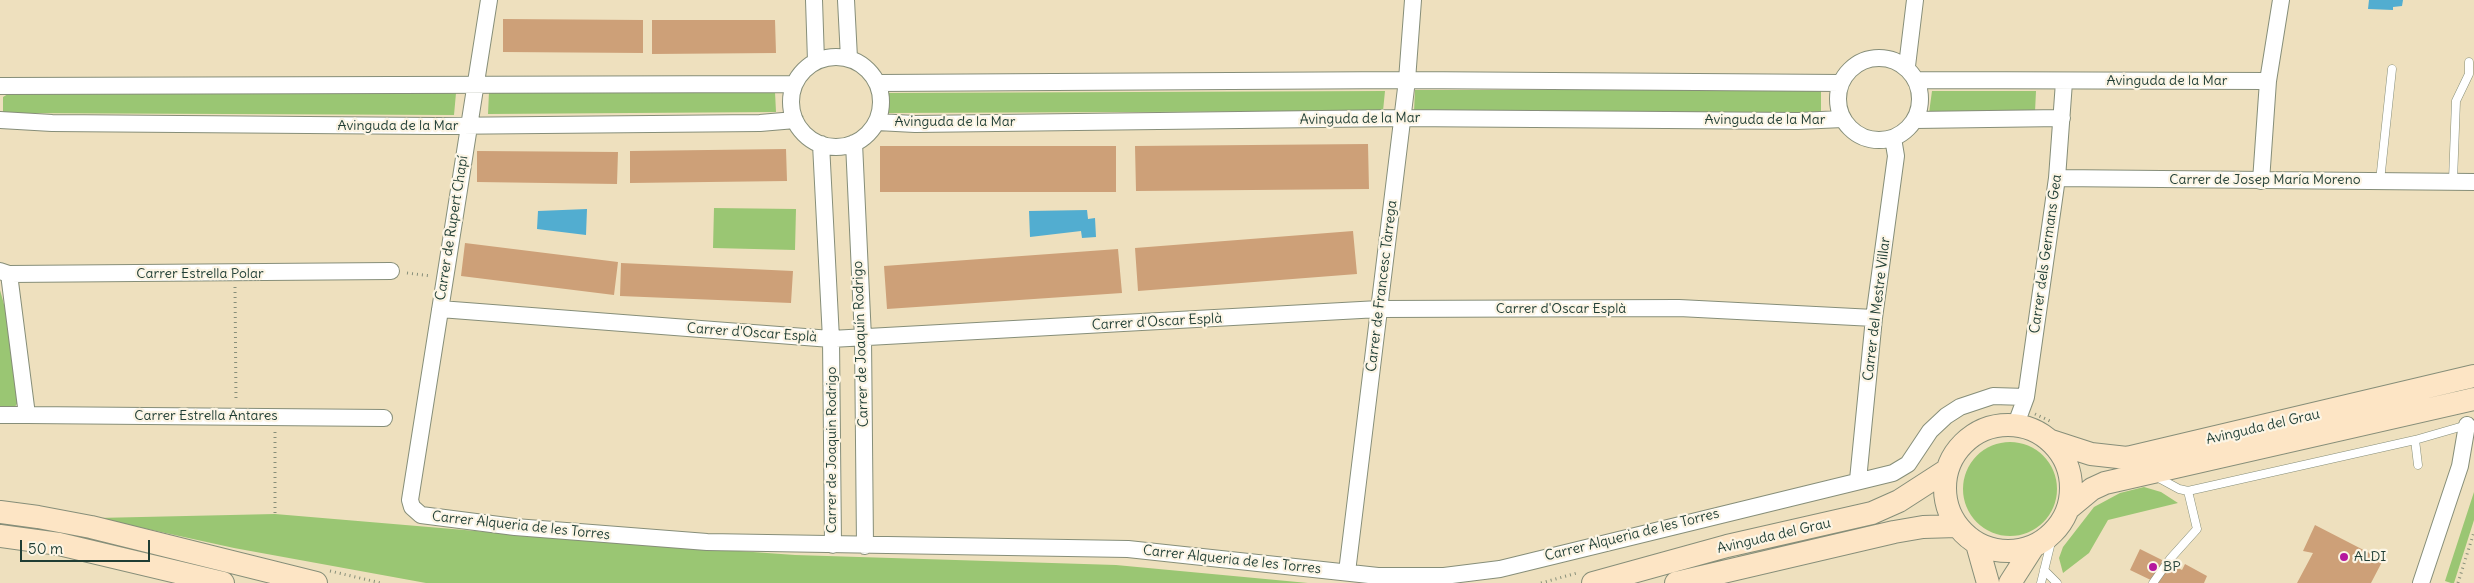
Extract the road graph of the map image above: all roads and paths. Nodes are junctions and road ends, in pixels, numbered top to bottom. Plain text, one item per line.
1 (489, 0) edge
2 (814, 0) edge
3 (846, 0) edge
4 (1413, 0) edge
5 (1915, 0) edge
6 (2281, 0) edge
7 (849, 58) junction
8 (816, 61) junction
9 (2469, 62) dead end
10 (2392, 69) dead end
11 (1912, 73) junction
12 (1407, 80) junction
13 (2268, 81) junction
14 (2064, 82) junction
15 (878, 83) junction
16 (1841, 83) junction
17 (474, 84) junction
18 (794, 84) junction
19 (0, 86) edge
20 (1402, 118) junction
21 (2062, 118) junction
22 (1843, 119) junction
23 (0, 120) edge
24 (795, 120) junction
25 (1915, 120) junction
26 (877, 122) junction
27 (468, 126) junction
28 (1893, 138) junction
29 (854, 143) junction
30 (821, 144) junction
31 (2057, 178) junction
32 (2453, 180) junction
33 (2261, 181) junction
34 (2380, 181) junction
35 (2474, 182) edge
36 (391, 271) joint
37 (4, 273) edge
38 (235, 274) junction
39 (445, 277) junction
40 (440, 309) junction
41 (1379, 309) junction
42 (1874, 318) junction
43 (862, 338) junction
44 (831, 339) junction
45 (2474, 376) edge
46 (2474, 399) edge
47 (2021, 410) junction
48 (0, 415) edge
49 (27, 415) junction
50 (236, 416) junction
51 (275, 417) junction
52 (384, 418) dead end
53 (2470, 424) edge
54 (2054, 433) junction
55 (2415, 440) junction
56 (2467, 462) edge
57 (2418, 465) dead end
58 (1947, 470) junction
59 (2148, 473) junction
60 (1858, 480) junction
61 (2188, 490) junction
62 (2069, 508) junction
63 (0, 512) edge
64 (275, 514) dead end
65 (1957, 526) junction
66 (2474, 532) edge
67 (2053, 534) junction
68 (0, 536) edge
69 (1977, 544) junction
70 (833, 545) junction
71 (865, 546) junction
72 (2033, 548) junction
73 (2044, 570) junction
74 (1347, 572) junction
75 (1585, 578) edge
76 (223, 583) edge
77 (316, 583) edge
78 (1541, 583) edge
79 (1676, 583) edge
80 (1988, 583) edge
81 (2010, 583) edge
82 (2041, 583) edge
83 (2057, 583) edge
84 (2153, 583) edge
85 (2420, 583) edge
86 (2458, 583) edge

1 - 17 street, Carrer de Rupert Chapí
2 - 8 street
3 - 7 street
4 - 12 street, Carrer de Francesc Tàrrega
5 - 11 street
6 - 13 street
7 - 8 street
7 - 15 street
8 - 18 street
9 - 32 lane
10 - 34 lane
11 - 14 street, Avinguda de la Mar
11 - 16 street
11 - 25 street
12 - 15 street
12 - 16 street
12 - 20 street, Carrer de Francesc Tàrrega
13 - 14 street, Avinguda de la Mar
13 - 33 street
14 - 21 street, Carrer dels Germans Gea
15 - 26 street
16 - 22 street
17 - 18 street
17 - 19 street
17 - 27 street, Carrer de Rupert Chapí
18 - 24 street
20 - 22 street, Avinguda de la Mar
20 - 26 street, Avinguda de la Mar
20 - 41 street, Carrer de Francesc Tàrrega
21 - 25 street
21 - 31 street, Carrer dels Germans Gea
22 - 28 street
23 - 27 street, Avinguda de la Mar
24 - 27 street, Avinguda de la Mar
24 - 30 street
25 - 28 street
26 - 29 street
27 - 39 street, Carrer de Rupert Chapí
28 - 42 street, Carrer del Mestre Villar
29 - 30 street
29 - 43 street, Carrer de Joaquín Rodrigo
30 - 44 street, Carrer de Joaquin Rodrigo
31 - 33 street, Carrer de Josep María Moreno
31 - 47 street, Carrer dels Germans Gea
32 - 34 street, Carrer de Josep María Moreno
32 - 35 street, Carrer de Josep María Moreno
33 - 34 street, Carrer de Josep María Moreno
36 - 38 street, Carrer Estrella Polar
36 - 39 path
37 - 38 street, Carrer Estrella Polar
37 - 49 street, Carrer Estrella Polar
38 - 50 path
39 - 40 street, Carrer de Rupert Chapí
40 - 44 street, Carrer d'Oscar Esplà
40 - 70 street, Carrer Alqueria de les Torres
41 - 42 street, Carrer d'Oscar Esplà
41 - 43 street, Carrer d'Oscar Esplà
41 - 74 street, Carrer de Francesc Tàrrega
42 - 60 street, Carrer del Mestre Villar
43 - 44 street, Carrer d'Oscar Esplà
43 - 71 street, Carrer de Joaquín Rodrigo
44 - 70 street, Carrer de Joaquin Rodrigo
45 - 54 main road, Avinguda del Grau
46 - 59 main road, Avinguda del Grau
47 - 54 path
47 - 54 main road
47 - 58 main road
47 - 60 street
48 - 49 street
49 - 50 street, Carrer Estrella Antares
50 - 51 street, Carrer Estrella Antares
51 - 52 street, Carrer Estrella Antares
51 - 64 path
53 - 55 lane
53 - 56 street
54 - 62 main road
55 - 57 lane
55 - 61 lane
56 - 85 street
58 - 65 main road
58 - 75 main road, Avinguda del Grau
59 - 61 lane
59 - 62 main road, Avinguda del Grau
60 - 74 street, Carrer Alqueria de les Torres
61 - 84 lane
62 - 67 main road
63 - 77 main road
65 - 69 main road
65 - 79 main road, Avinguda del Grau
66 - 86 path
67 - 72 main road
67 - 73 lane
68 - 76 main road
69 - 72 main road
69 - 80 main road
70 - 71 street, Carrer Alqueria de les Torres
71 - 74 street, Carrer Alqueria de les Torres
72 - 81 main road
73 - 82 lane
73 - 83 lane
75 - 78 path

